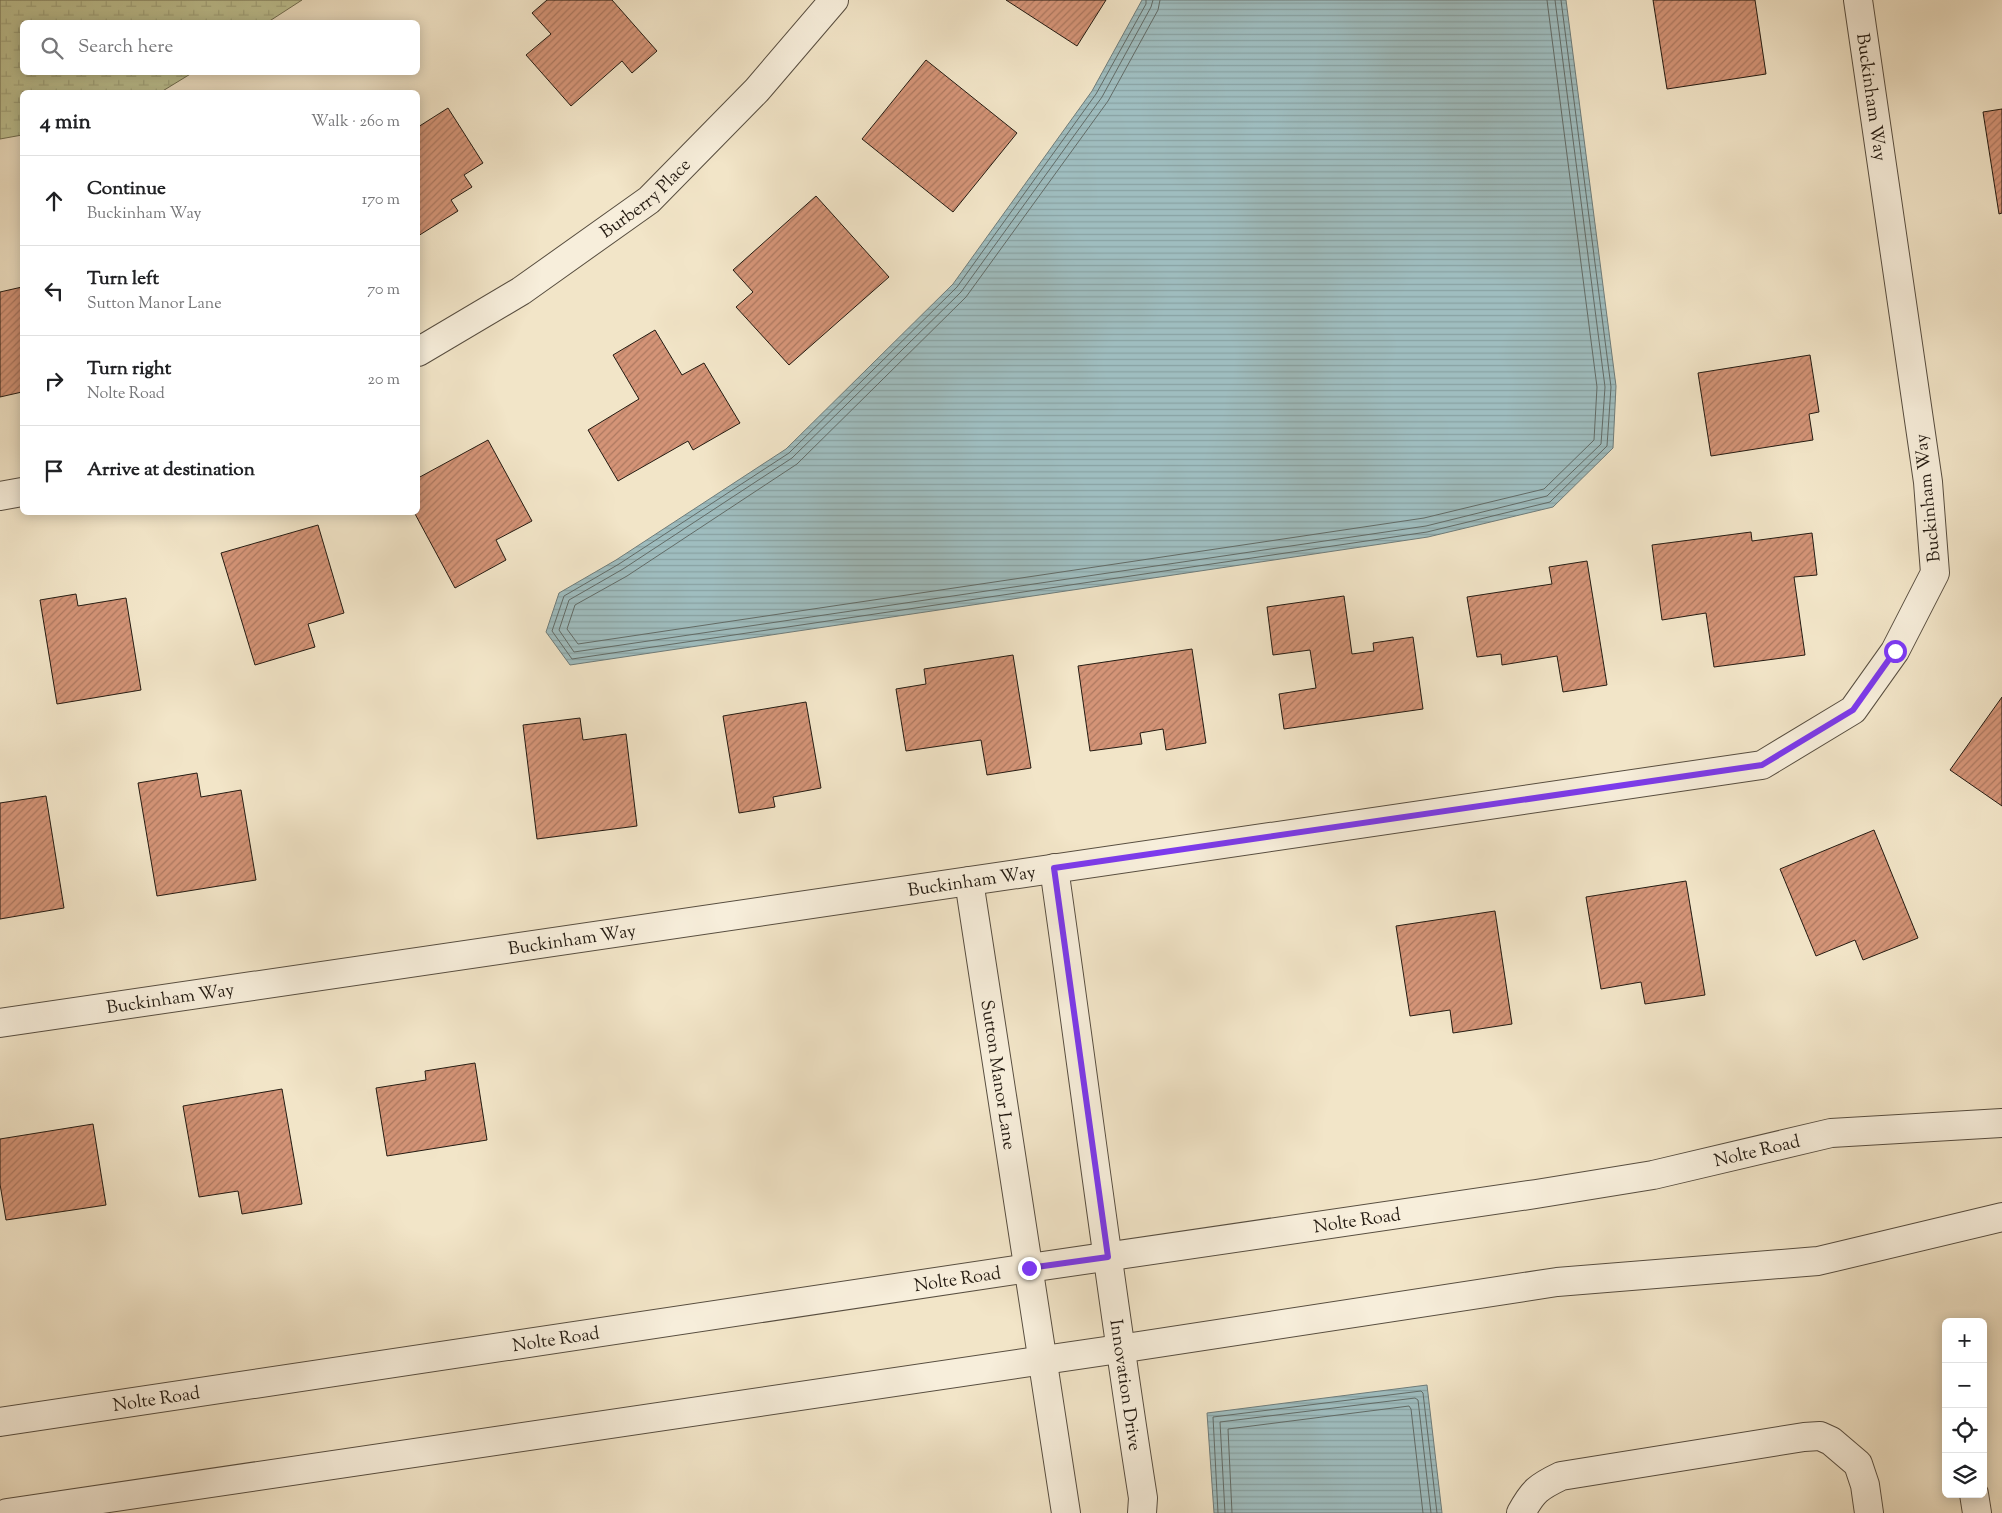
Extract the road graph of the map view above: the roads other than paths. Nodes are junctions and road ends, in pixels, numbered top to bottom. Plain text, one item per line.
1 (834, 0) edge
2 (1858, 0) edge
3 (420, 351) edge
4 (20, 492) edge
5 (0, 496) edge
6 (1054, 868) junction
7 (969, 881) junction
8 (0, 1023) edge
9 (2002, 1123) edge
10 (2002, 1216) edge
11 (1108, 1257) junction
12 (1029, 1268) junction
13 (1119, 1349) junction
14 (1042, 1360) junction
15 (0, 1422) edge
16 (1975, 1498) edge
17 (7, 1513) edge
18 (1066, 1513) edge
19 (1142, 1513) edge
20 (1521, 1513) edge
21 (1869, 1513) edge
22 (1977, 1513) edge

1 - 3 street, Burberry Place
2 - 6 street, Buckinham Way
4 - 5 street
6 - 7 street, Buckinham Way
6 - 11 street
7 - 8 street, Buckinham Way
7 - 12 street, Sutton Manor Lane
9 - 11 street, Nolte Road
10 - 13 street
11 - 12 street, Nolte Road
11 - 13 street, Innovation Drive
12 - 14 street
12 - 15 street, Nolte Road
13 - 14 street
13 - 19 street, Innovation Drive
14 - 17 street
14 - 18 street
16 - 22 street
20 - 21 street

